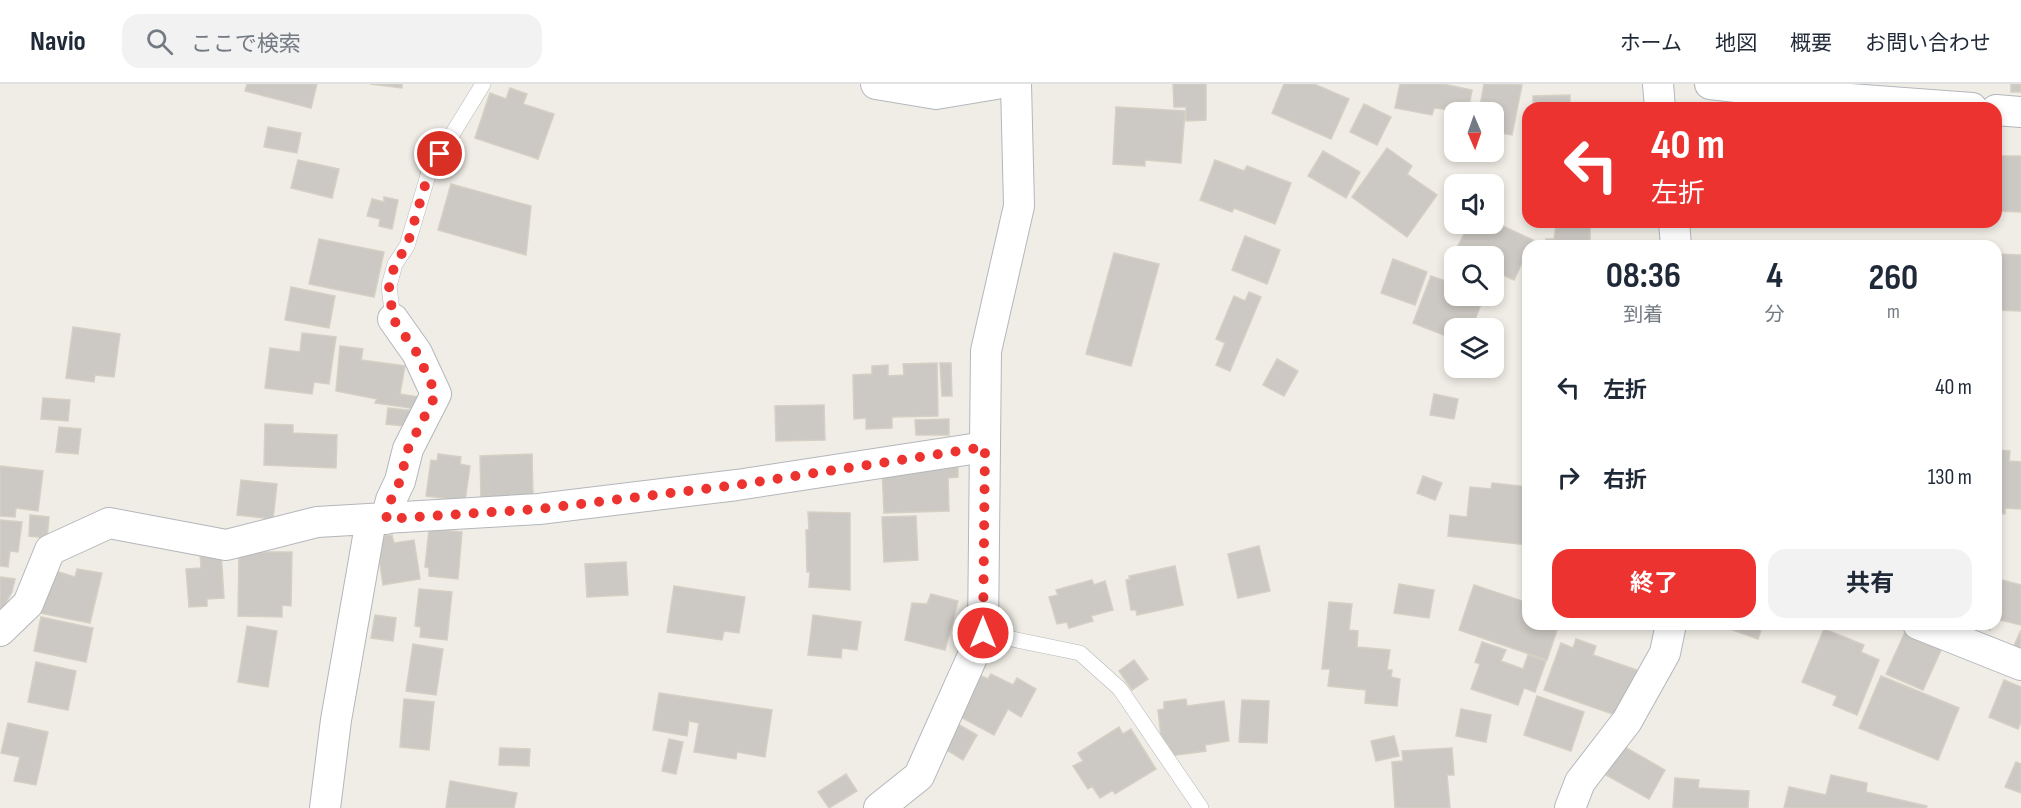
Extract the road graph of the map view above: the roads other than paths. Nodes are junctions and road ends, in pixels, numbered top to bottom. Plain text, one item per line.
1 (483, 84) edge
2 (876, 84) edge
3 (996, 84) edge
4 (1016, 84) edge
5 (1658, 84) edge
6 (1710, 84) edge
7 (1821, 91) edge
8 (1660, 102) edge
9 (1919, 102) edge
10 (2002, 110) edge
11 (2021, 112) edge
12 (393, 319) joint
13 (985, 447) junction
14 (379, 520) junction
15 (1670, 630) edge
16 (1933, 630) edge
17 (0, 631) edge
18 (983, 633) junction
19 (2021, 665) edge
20 (325, 808) edge
21 (879, 808) edge
22 (1201, 808) edge
23 (1570, 808) edge

1 - 12 lane
2 - 3 street
4 - 13 street
5 - 8 street
6 - 7 street
7 - 9 street
10 - 11 street
12 - 14 street
13 - 14 street
13 - 18 street
14 - 17 street
14 - 20 street
15 - 23 street
16 - 19 street
18 - 21 street
18 - 22 lane

